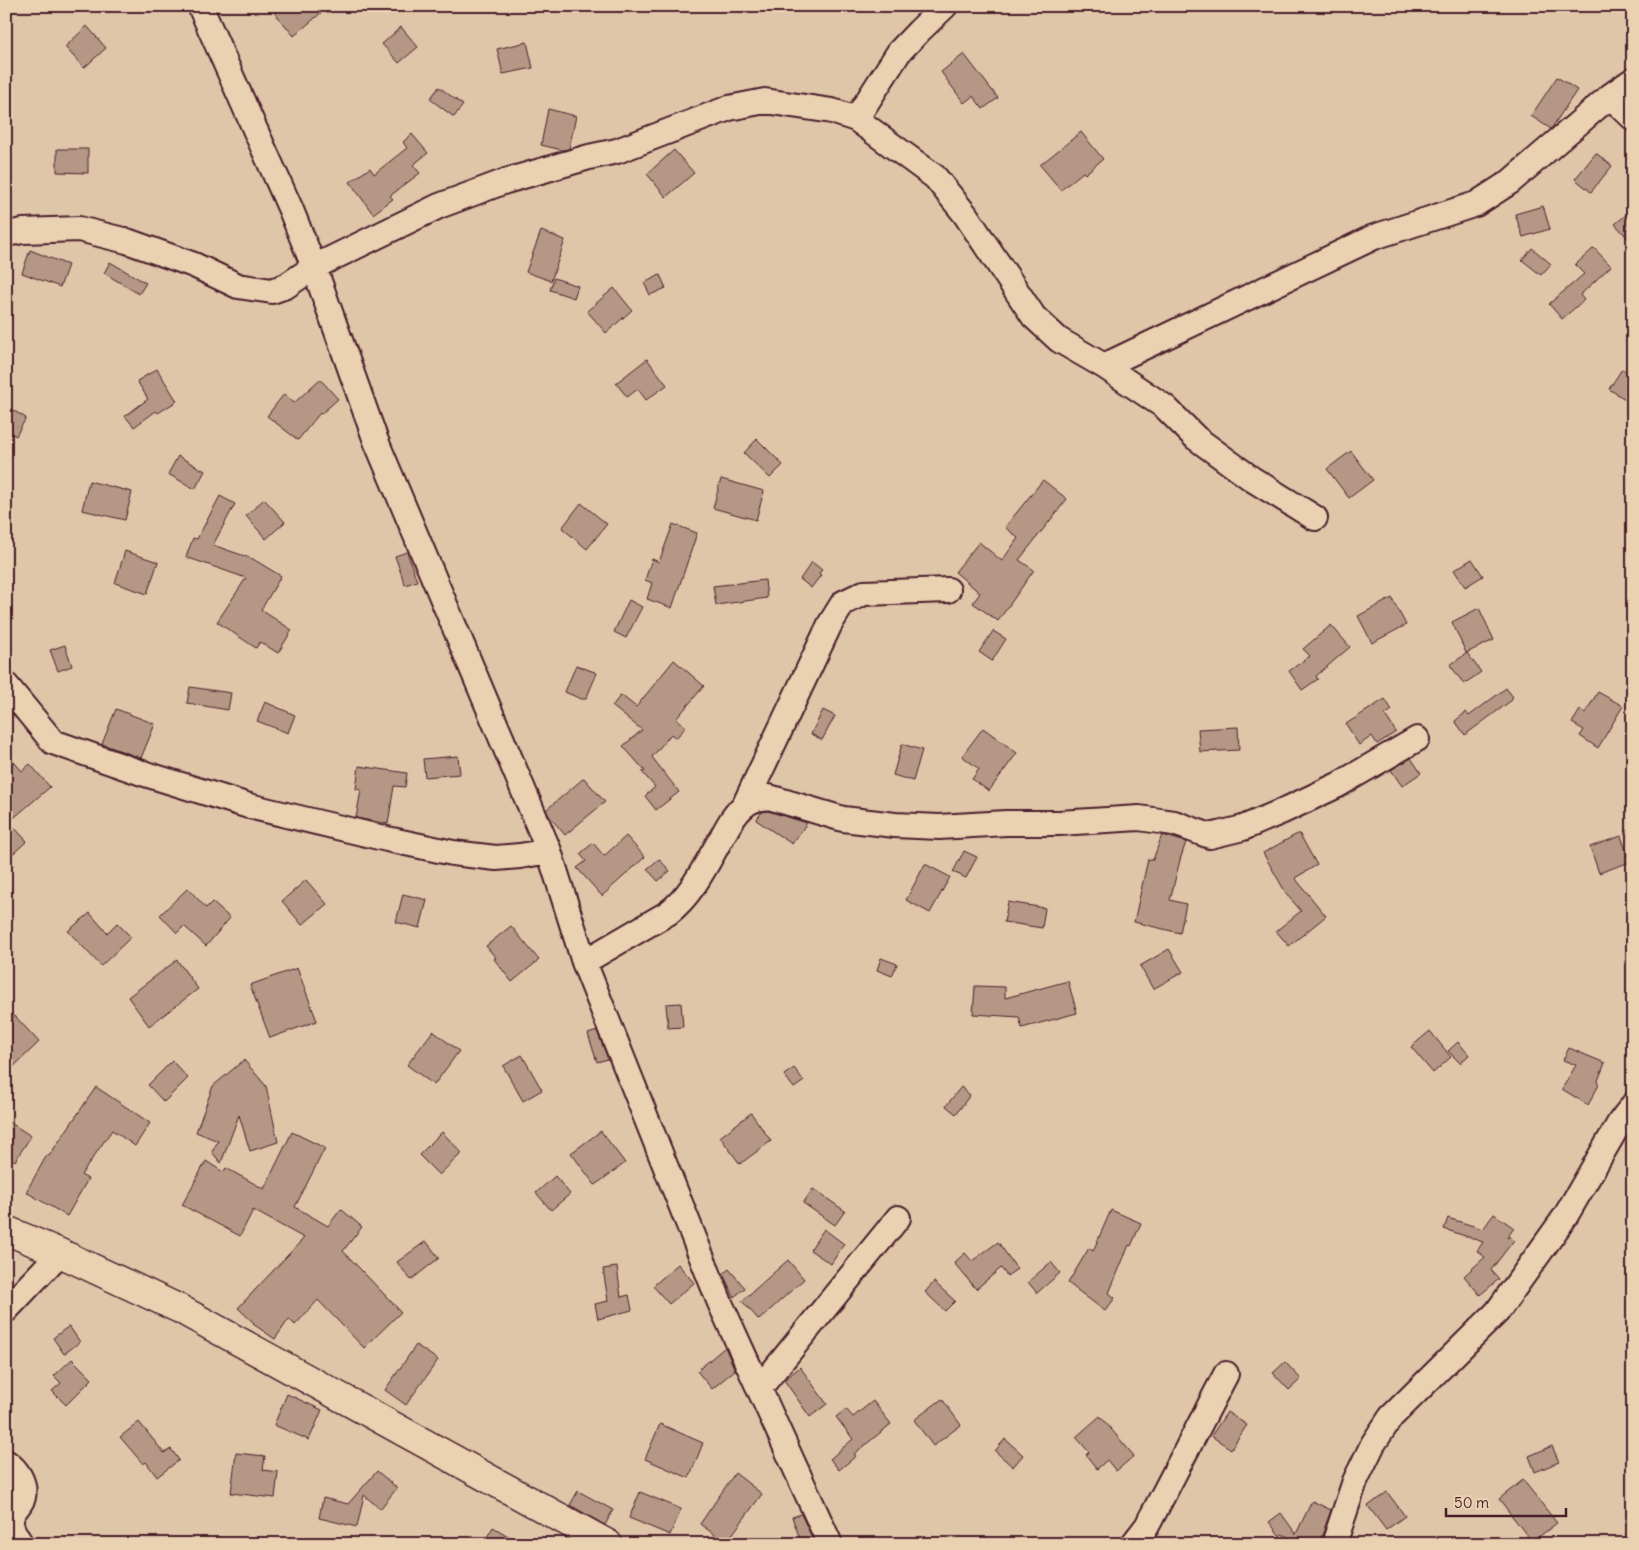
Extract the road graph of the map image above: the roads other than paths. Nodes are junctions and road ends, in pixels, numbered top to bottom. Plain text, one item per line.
1 (200, 6) edge
2 (946, 6) edge
3 (1633, 80) edge
4 (1610, 96) junction
5 (1633, 118) edge
6 (856, 119) junction
7 (6, 234) edge
8 (314, 267) junction
9 (1104, 366) junction
10 (1315, 518) dead end
11 (948, 590) dead end
12 (6, 685) edge
13 (1418, 739) dead end
14 (745, 804) junction
15 (549, 851) junction
16 (584, 962) junction
17 (1633, 1105) edge
18 (898, 1218) dead end
19 (6, 1230) edge
20 (60, 1253) junction
21 (6, 1310) edge
22 (1226, 1374) dead end
23 (759, 1389) junction
24 (6, 1462) edge
25 (21, 1544) edge
26 (608, 1544) edge
27 (830, 1544) edge
28 (1133, 1544) edge
29 (1334, 1544) edge

1 - 8 street
2 - 6 street
3 - 4 street
4 - 5 street
4 - 9 street
6 - 8 street
6 - 9 street
7 - 8 street
8 - 15 street
9 - 10 street
11 - 14 street
12 - 15 street
13 - 14 street
14 - 16 street
15 - 16 street
16 - 23 street
17 - 29 street
18 - 23 street
19 - 20 main road
20 - 21 street
20 - 26 main road
22 - 28 street
23 - 27 street
24 - 25 street

